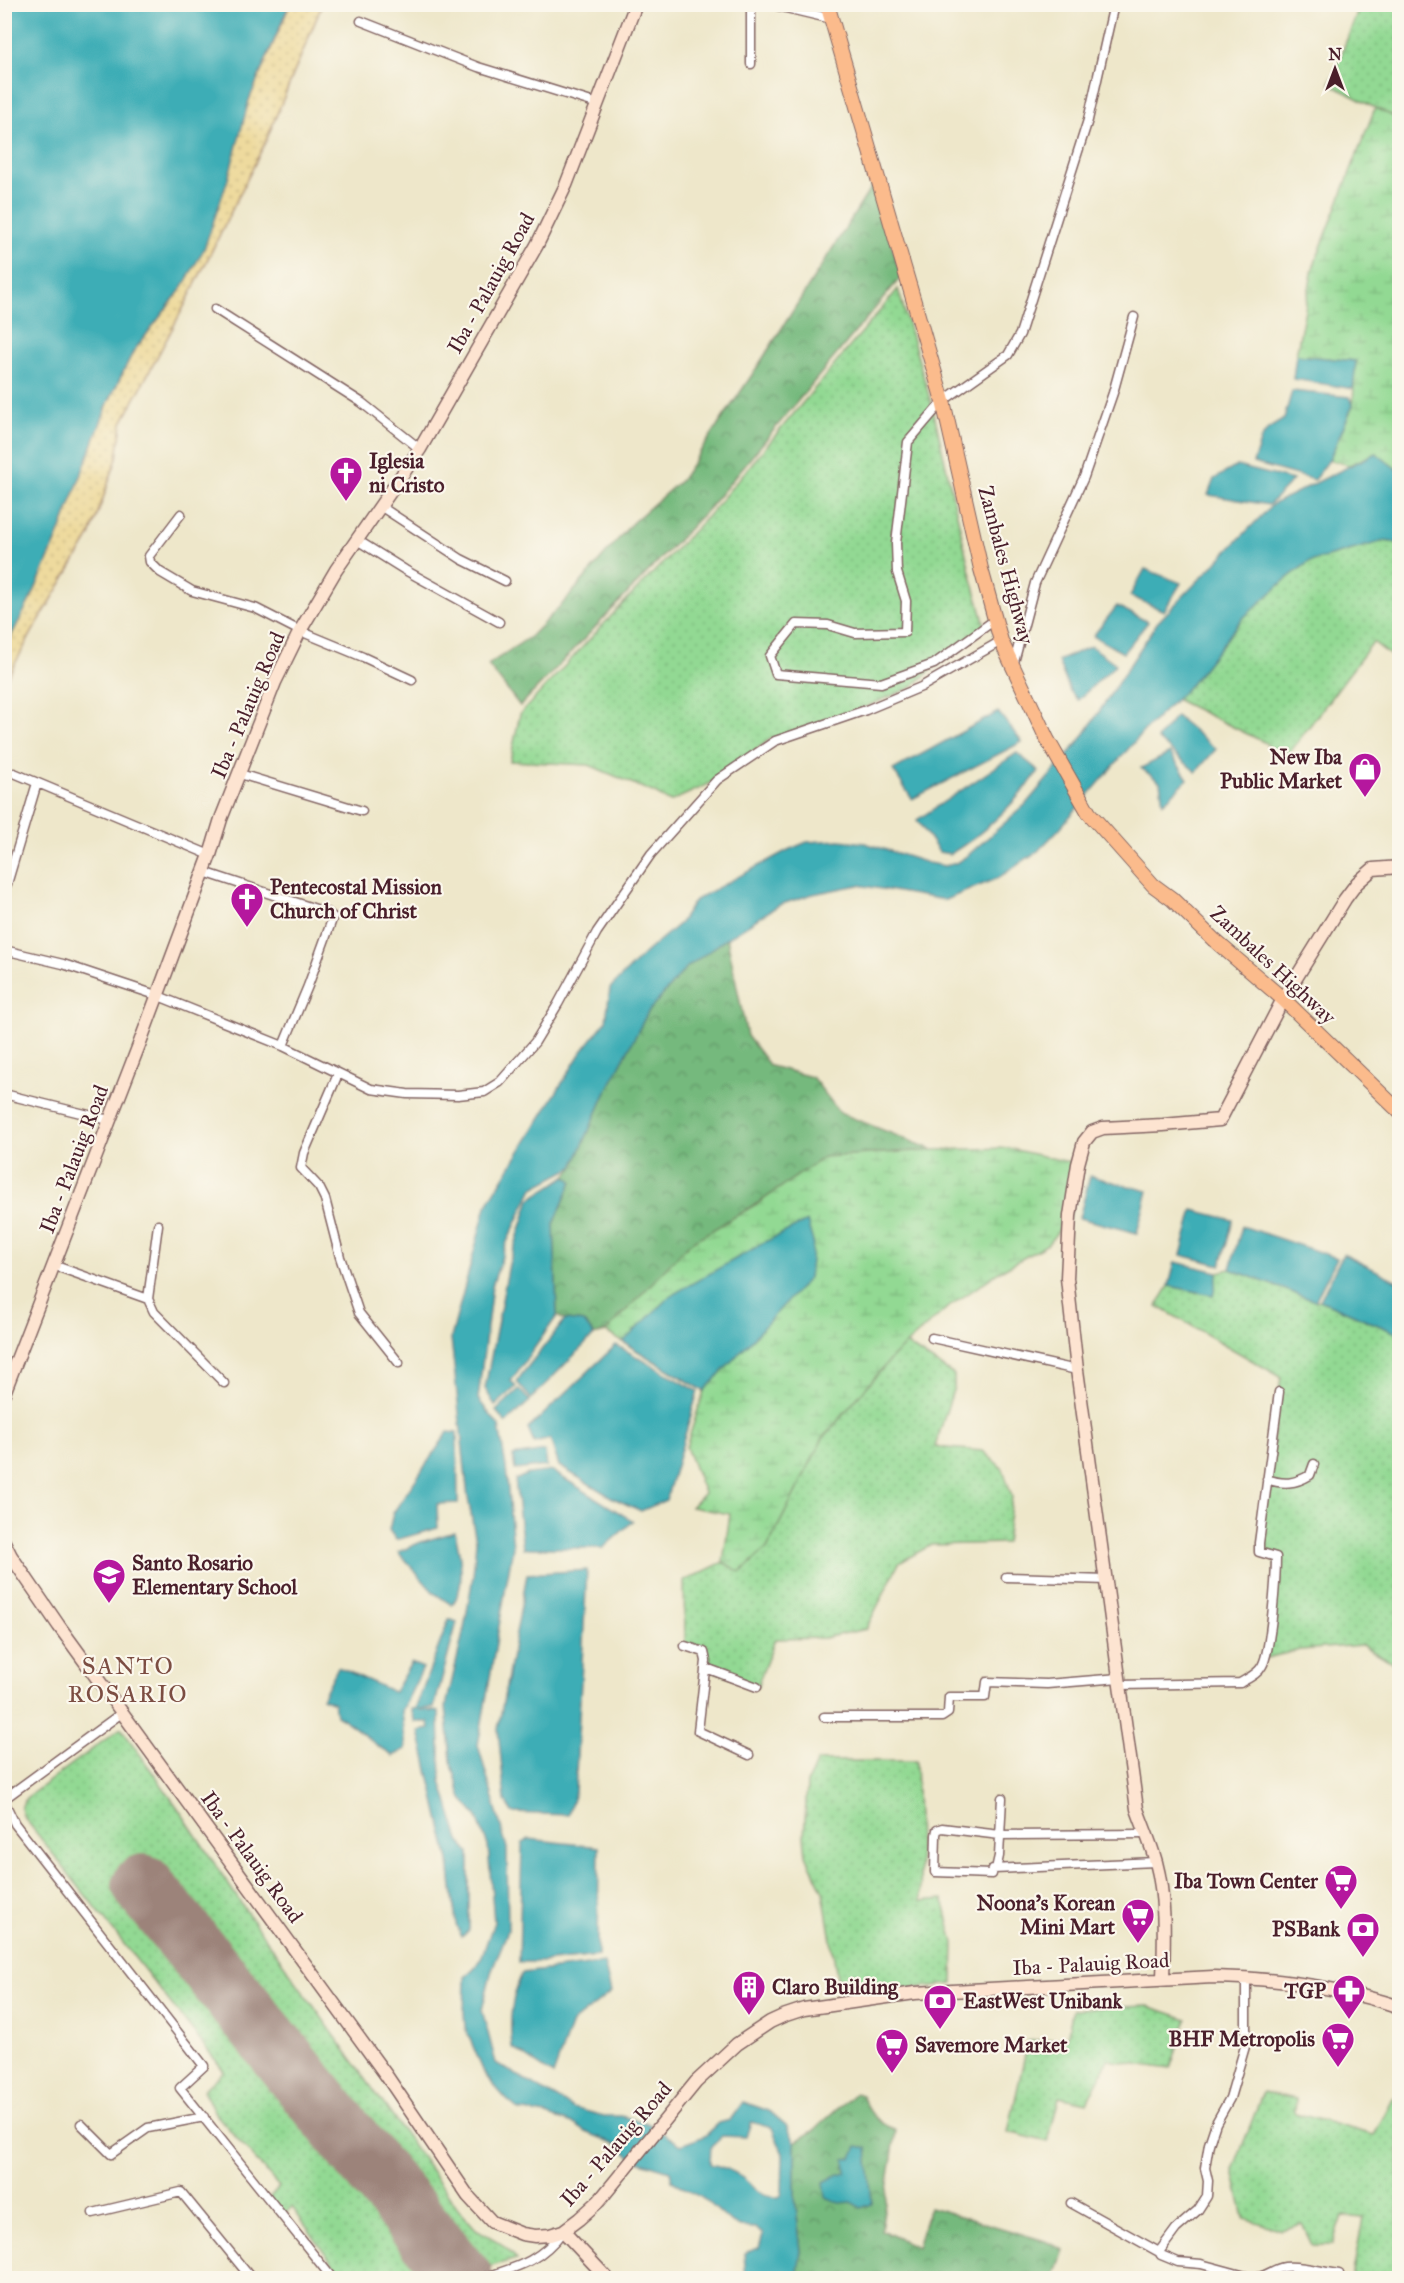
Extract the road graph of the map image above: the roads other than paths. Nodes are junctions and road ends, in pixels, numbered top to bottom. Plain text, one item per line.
1 (636, 4) edge
2 (751, 4) edge
3 (769, 4) edge
4 (827, 4) edge
5 (1114, 4) edge
6 (832, 19) junction
7 (360, 21) dead end
8 (751, 63) dead end
9 (598, 104) junction
10 (215, 309) dead end
11 (1134, 317) dead end
12 (943, 401) junction
13 (420, 449) junction
14 (380, 507) junction
15 (181, 514) dead end
16 (357, 540) junction
17 (505, 581) dead end
18 (996, 619) junction
19 (499, 621) dead end
20 (300, 631) junction
21 (1001, 641) junction
22 (1013, 666) junction
23 (412, 680) dead end
24 (14, 773) dead end
25 (240, 774) junction
26 (37, 783) junction
27 (362, 811) dead end
28 (210, 855) junction
29 (1400, 867) edge
30 (204, 872) junction
31 (7, 884) dead end
32 (4, 950) edge
33 (156, 995) junction
34 (1283, 999) junction
35 (283, 1046) junction
36 (338, 1074) junction
37 (4, 1094) edge
38 (1400, 1112) edge
39 (109, 1120) junction
40 (158, 1225) dead end
41 (53, 1265) junction
42 (148, 1299) junction
43 (932, 1338) dead end
44 (399, 1363) dead end
45 (1077, 1370) junction
46 (224, 1383) dead end
47 (1279, 1392) dead end
48 (4, 1393) edge
49 (1314, 1464) dead end
50 (1267, 1479) junction
51 (4, 1542) edge
52 (1006, 1577) dead end
53 (1107, 1580) junction
54 (685, 1646) dead end
55 (706, 1668) junction
56 (1119, 1681) junction
57 (757, 1687) dead end
58 (123, 1712) junction
59 (824, 1717) dead end
60 (749, 1755) dead end
61 (1002, 1798) dead end
62 (4, 1800) edge
63 (1000, 1834) junction
64 (1146, 1834) junction
65 (1156, 1862) junction
66 (996, 1869) junction
67 (1246, 1978) junction
68 (1163, 1979) junction
69 (1400, 2007) edge
70 (204, 2117) junction
71 (81, 2124) dead end
72 (1071, 2203) dead end
73 (93, 2213) dead end
74 (563, 2231) junction
75 (1159, 2252) junction
76 (1339, 2274) dead end
77 (251, 2278) edge
78 (332, 2278) edge
79 (483, 2278) edge
80 (607, 2278) edge

1 - 9 main road, Iba - Palauig Road
2 - 8 street
3 - 6 street
4 - 6 main road, Zambales Highway
5 - 12 street
6 - 12 main road, Zambales Highway
7 - 9 street
9 - 13 main road, Iba - Palauig Road
10 - 13 street
11 - 22 street
12 - 18 main road, Zambales Highway
12 - 18 street
13 - 14 main road, Iba - Palauig Road
14 - 16 main road, Iba - Palauig Road
14 - 17 street
15 - 20 street
16 - 19 street
16 - 20 main road, Iba - Palauig Road
18 - 21 main road, Zambales Highway
20 - 23 street
20 - 25 main road, Iba - Palauig Road
21 - 22 main road, Zambales Highway
21 - 36 street
22 - 34 main road, Zambales Highway
24 - 26 street
25 - 27 street
25 - 28 main road, Iba - Palauig Road
26 - 28 street
26 - 31 street
28 - 30 main road, Iba - Palauig Road
29 - 34 main road
30 - 33 main road, Iba - Palauig Road
30 - 35 street
32 - 33 street
33 - 35 street
33 - 39 main road, Iba - Palauig Road
34 - 38 main road, Zambales Highway
34 - 45 main road
35 - 36 street
36 - 44 street
37 - 39 street
39 - 41 main road, Iba - Palauig Road
40 - 42 street
41 - 42 street
41 - 48 main road, Iba - Palauig Road
42 - 46 street
43 - 45 street
45 - 53 main road
47 - 50 street
49 - 50 street
50 - 56 street
51 - 58 main road, Iba - Palauig Road
52 - 53 street
53 - 56 main road
54 - 55 street
55 - 57 street
55 - 60 street
56 - 59 street
56 - 64 main road
58 - 62 street
58 - 74 main road, Iba - Palauig Road
61 - 63 street
62 - 70 street
63 - 64 street
63 - 66 street
63 - 66 street
64 - 65 main road
65 - 66 street
65 - 68 main road
67 - 68 main road, Iba - Palauig Road
67 - 69 main road, Iba - Palauig Road
67 - 75 street
68 - 74 main road, Iba - Palauig Road
70 - 71 street
70 - 78 street
72 - 75 street
73 - 77 street
74 - 79 street
74 - 80 main road
75 - 76 street

